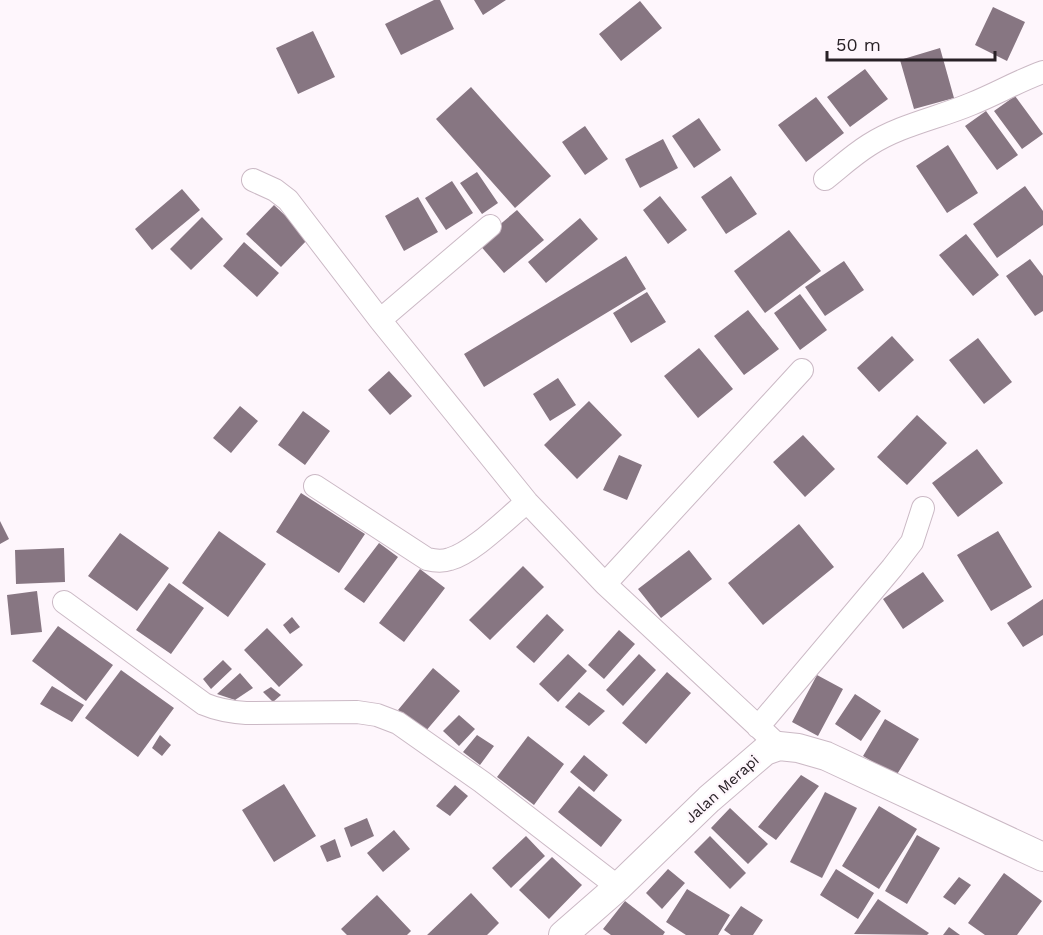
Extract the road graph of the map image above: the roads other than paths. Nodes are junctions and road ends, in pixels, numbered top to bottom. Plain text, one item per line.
1 (1043, 72) edge
2 (825, 179) dead end
3 (253, 180) dead end
4 (490, 226) dead end
5 (380, 320) junction
6 (802, 370) dead end
7 (315, 486) dead end
8 (527, 502) junction
9 (923, 507) dead end
10 (605, 584) junction
11 (64, 602) dead end
12 (768, 736) junction
13 (1042, 854) edge
14 (618, 887) junction
15 (563, 935) edge

1 - 2 street
3 - 5 street
4 - 5 street
5 - 8 street
6 - 10 street
7 - 8 street
8 - 10 street
9 - 12 street
10 - 12 street
11 - 14 street
12 - 13 street
12 - 14 street, Jalan Merapi
14 - 15 street, Jalan Merapi

